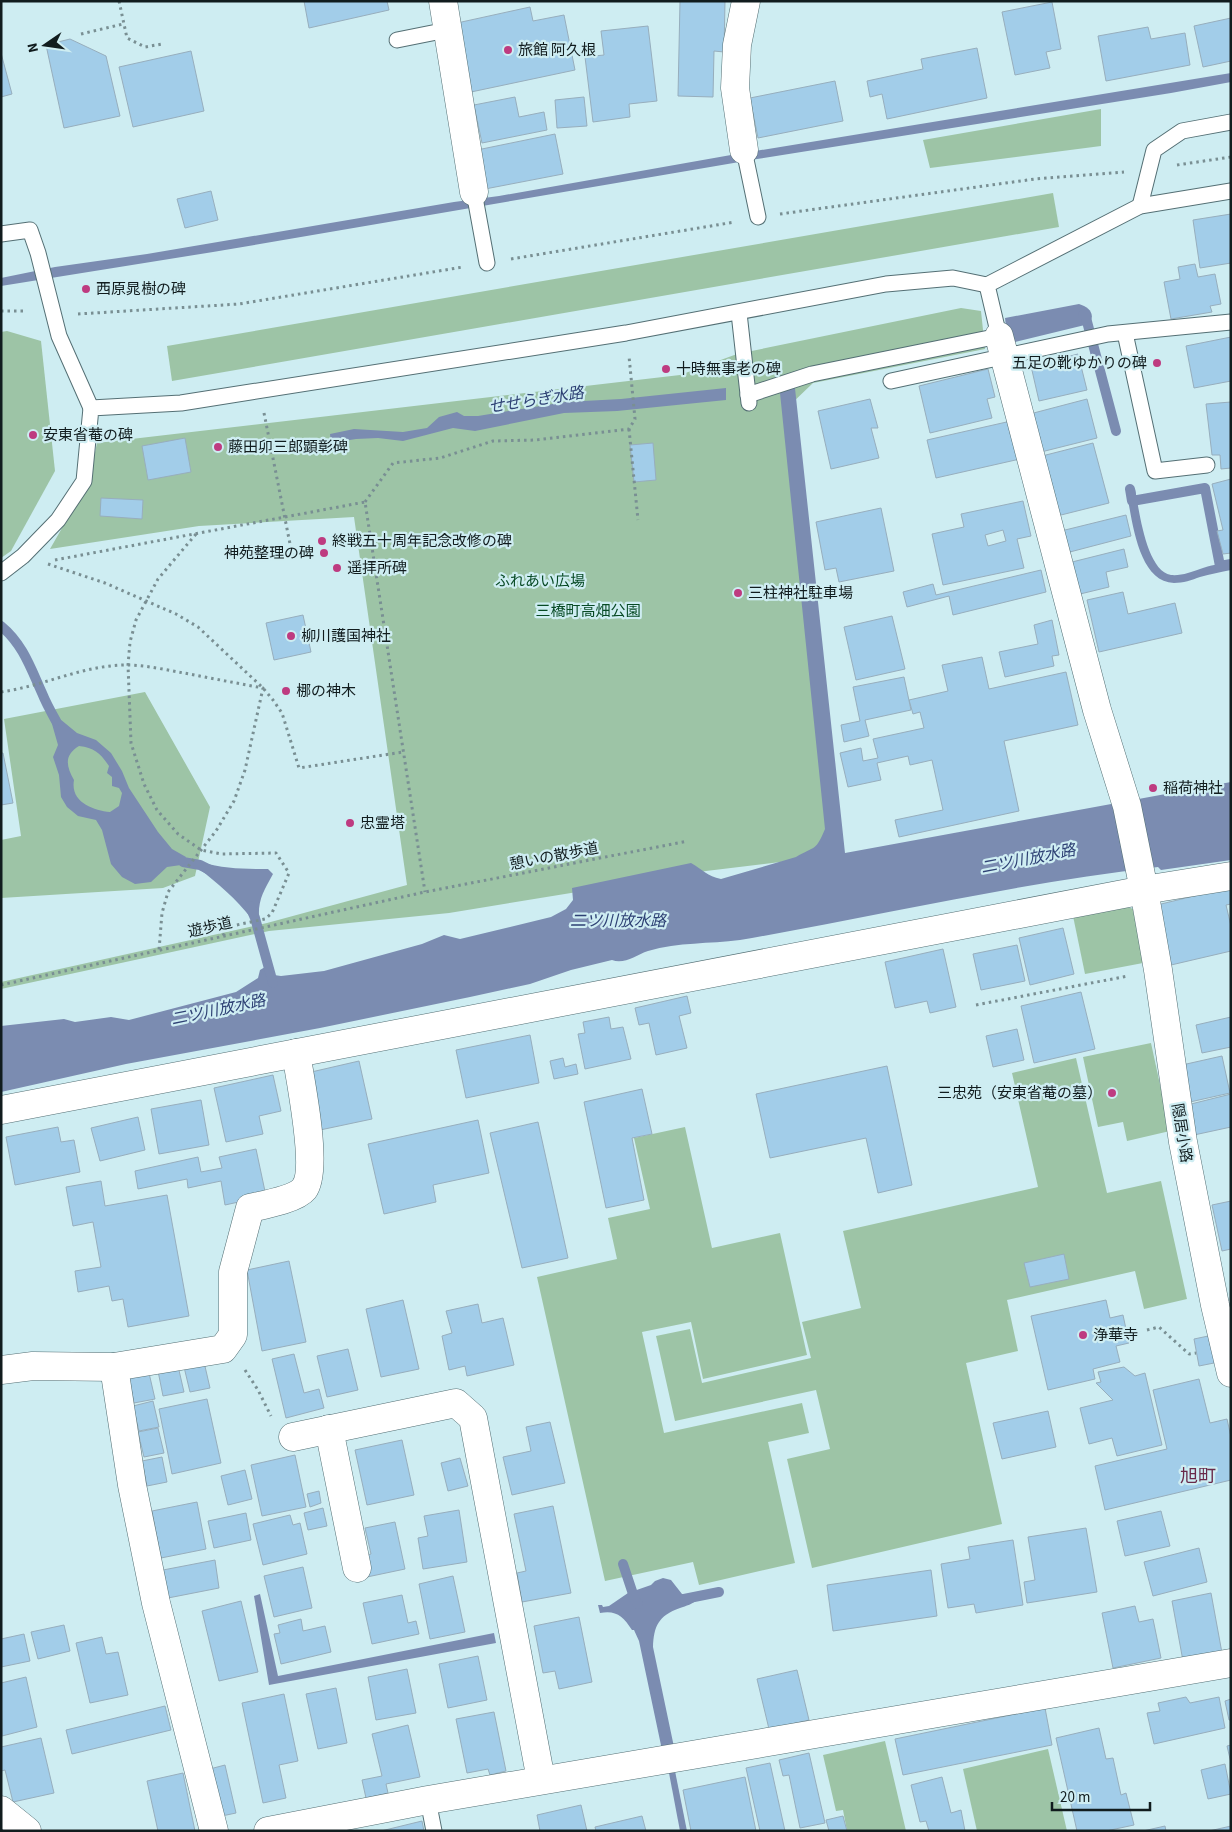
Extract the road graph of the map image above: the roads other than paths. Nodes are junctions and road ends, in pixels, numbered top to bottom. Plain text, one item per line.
1 (443, 1) edge
2 (746, 1) edge
3 (447, 30) junction
4 (397, 40) dead end
5 (1231, 122) edge
6 (745, 157) joint
7 (1231, 191) edge
8 (475, 202) joint
9 (1140, 206) junction
10 (758, 217) road end
11 (1, 234) edge
12 (487, 263) road end
13 (987, 285) junction
14 (739, 313) junction
15 (1231, 322) edge
16 (1125, 333) junction
17 (1002, 346) junction
18 (891, 381) dead end
19 (91, 408) junction
20 (1207, 465) dead end
21 (1, 573) edge
22 (1231, 876) edge
23 (1142, 881) junction
24 (296, 1053) junction
25 (1, 1110) edge
26 (114, 1367) junction
27 (1, 1370) edge
28 (1231, 1373) edge
29 (329, 1429) junction
30 (293, 1436) road end
31 (357, 1568) dead end
32 (1231, 1663) edge
33 (541, 1780) junction
34 (428, 1800) junction
35 (214, 1831) edge
36 (268, 1831) edge
37 (434, 1831) edge

1 - 3 street
2 - 6 street
3 - 4 lane
3 - 8 street
5 - 9 lane
6 - 10 lane
7 - 9 lane
8 - 12 lane
9 - 13 lane
11 - 19 lane
13 - 14 lane
13 - 17 lane
14 - 17 lane
14 - 19 lane
15 - 16 lane
16 - 17 lane
16 - 20 lane
17 - 18 lane
17 - 23 street, 隠居小路
19 - 21 lane
22 - 23 street
23 - 24 street
23 - 28 street, 隠居小路
24 - 25 street
24 - 26 street
26 - 27 street
26 - 35 street
29 - 30 street
29 - 31 street
29 - 33 street
32 - 33 street
33 - 34 street
34 - 36 street
34 - 37 lane

